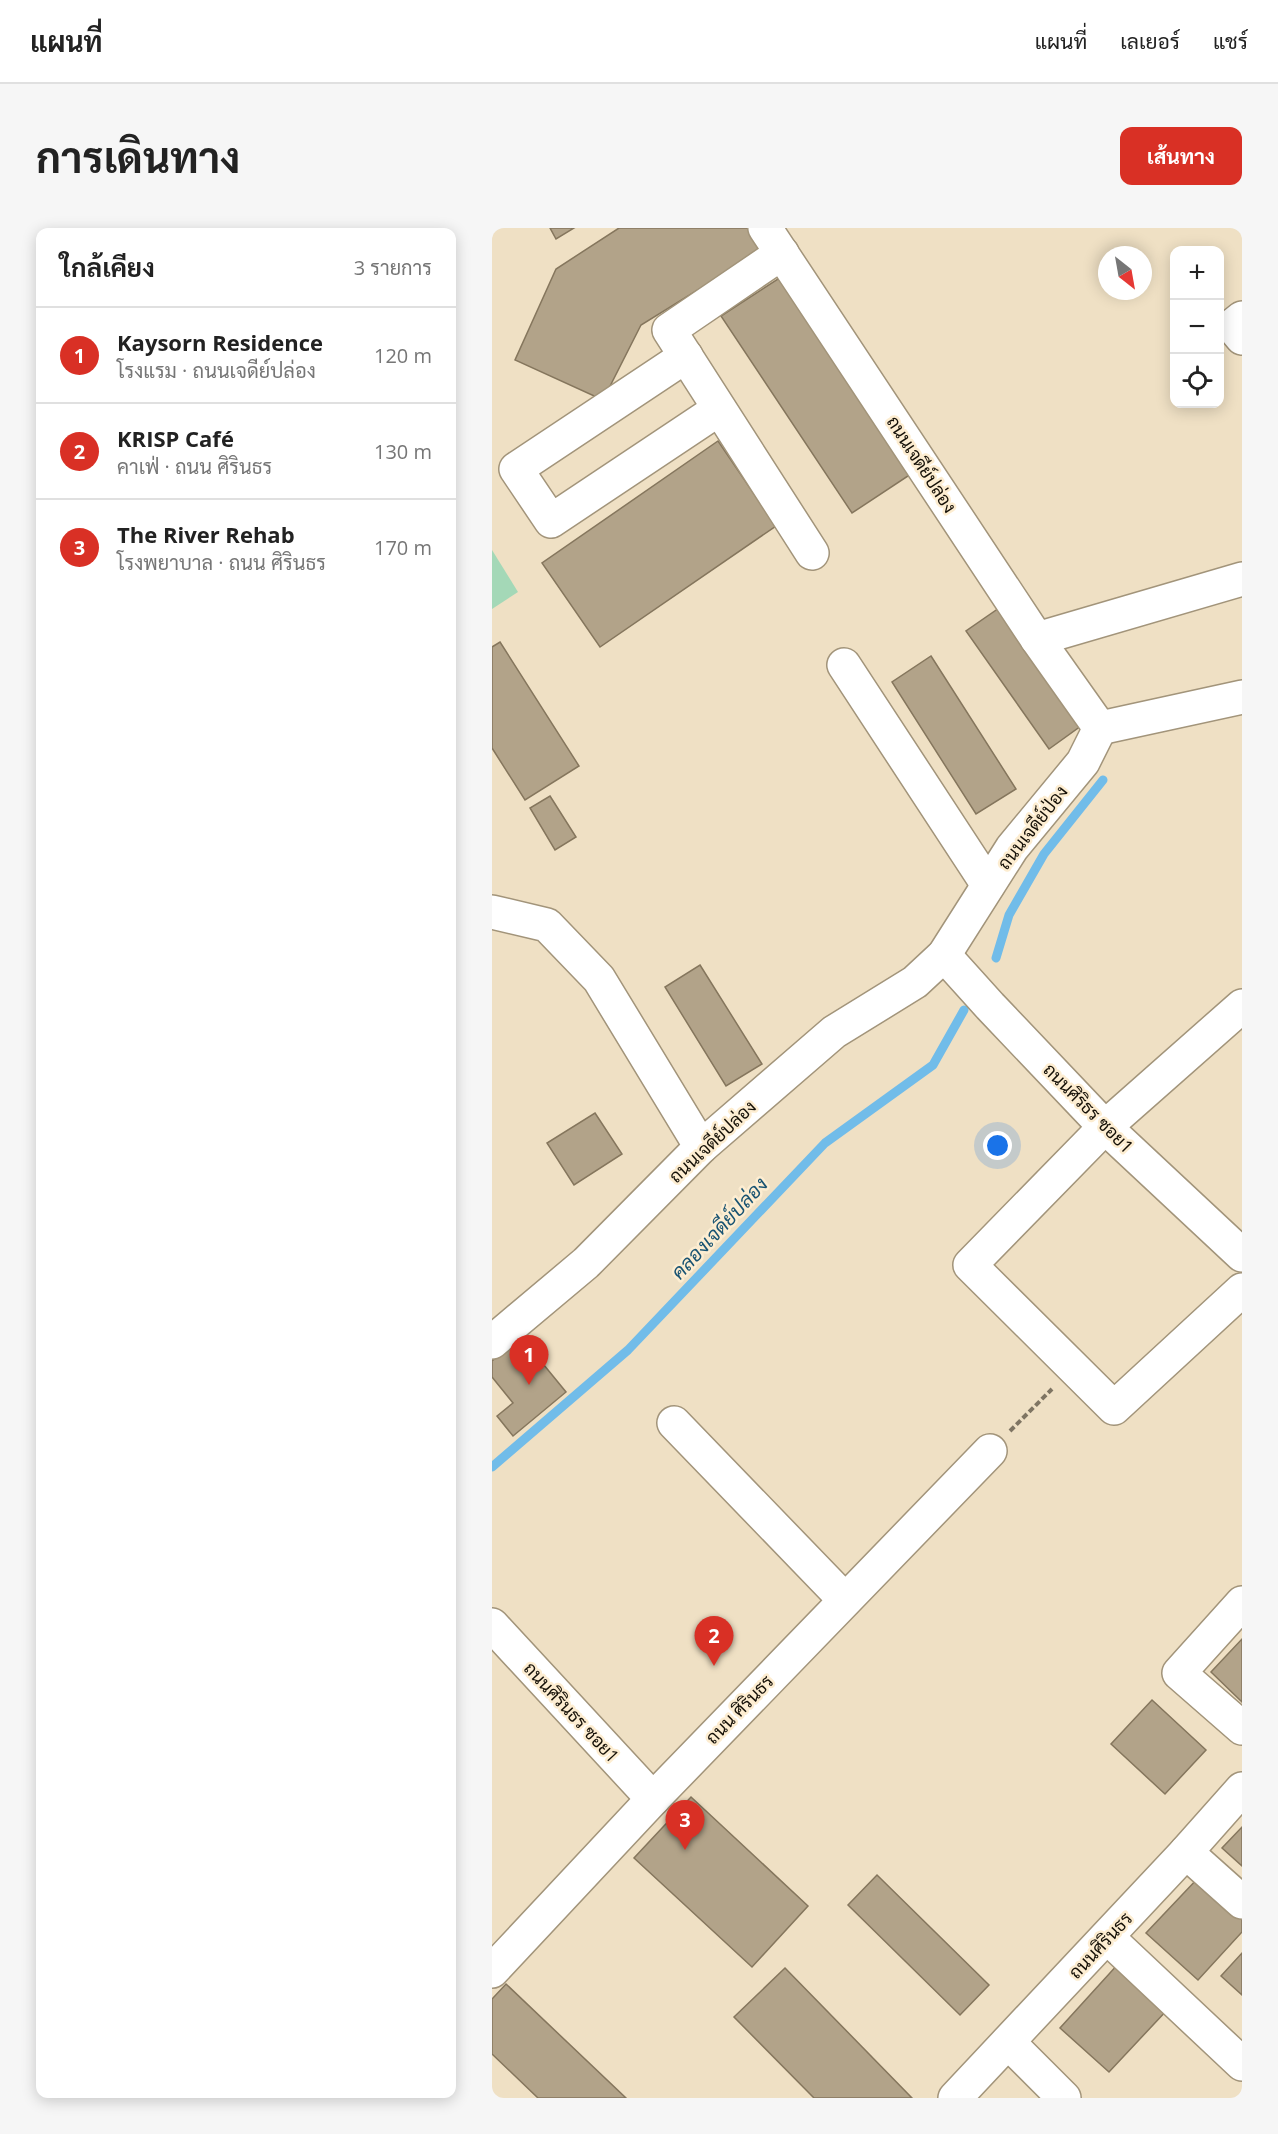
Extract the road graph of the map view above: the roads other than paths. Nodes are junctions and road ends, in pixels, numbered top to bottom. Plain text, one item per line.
1 (774, 240) edge
2 (1242, 318) edge
3 (1242, 338) edge
4 (686, 356) junction
5 (719, 408) junction
6 (812, 553) dead end
7 (1242, 579) edge
8 (1037, 639) junction
9 (844, 665) dead end
10 (1242, 697) edge
11 (1100, 728) junction
12 (988, 885) junction
13 (492, 912) edge
14 (944, 955) junction
15 (1242, 1006) edge
16 (1105, 1127) junction
17 (701, 1147) junction
18 (1242, 1255) edge
19 (1242, 1290) edge
20 (492, 1342) edge
21 (674, 1423) dead end
22 (990, 1451) road end
23 (845, 1600) junction
24 (1242, 1603) edge
25 (492, 1625) edge
26 (1242, 1728) edge
27 (1242, 1790) edge
28 (653, 1799) junction
29 (1186, 1852) junction
30 (1242, 1902) edge
31 (1107, 1937) junction
32 (492, 1971) edge
33 (1008, 2042) junction
34 (1242, 2064) edge
35 (955, 2098) edge
36 (1064, 2098) edge

1 - 4 street
1 - 8 street, ถนนเจดีย์ปล่อง
2 - 3 street
4 - 5 street
4 - 5 street
5 - 6 street
7 - 8 street
8 - 11 street, ถนนเจดีย์ปล่อง
9 - 12 street
10 - 11 street
11 - 12 street, ถนนเจดีย์ป่อง
12 - 14 street, ถนนเจดีย์ป่อง
13 - 17 street
14 - 16 street, ถนนศิริธร ซอย1
14 - 17 street, ถนนเจดีย์ปล่อง
15 - 16 street
16 - 18 street, ถนนศิริธร ซอย1
16 - 19 street
17 - 20 street, ถนนเจดีย์ปล่อง
21 - 23 street
22 - 23 street, ถนน ศิรินธร
23 - 28 street, ถนน ศิรินธร
24 - 26 street
25 - 28 street, ถนนศิรินธร ซอย1
27 - 29 street, ถนนศิรินธร
28 - 32 street, ถนน ศิรินธร
29 - 30 street
29 - 31 street, ถนนศิรินธร
31 - 33 street, ถนนศิรินธร
31 - 34 street
33 - 35 street, ถนนศิรินธร
33 - 36 street

